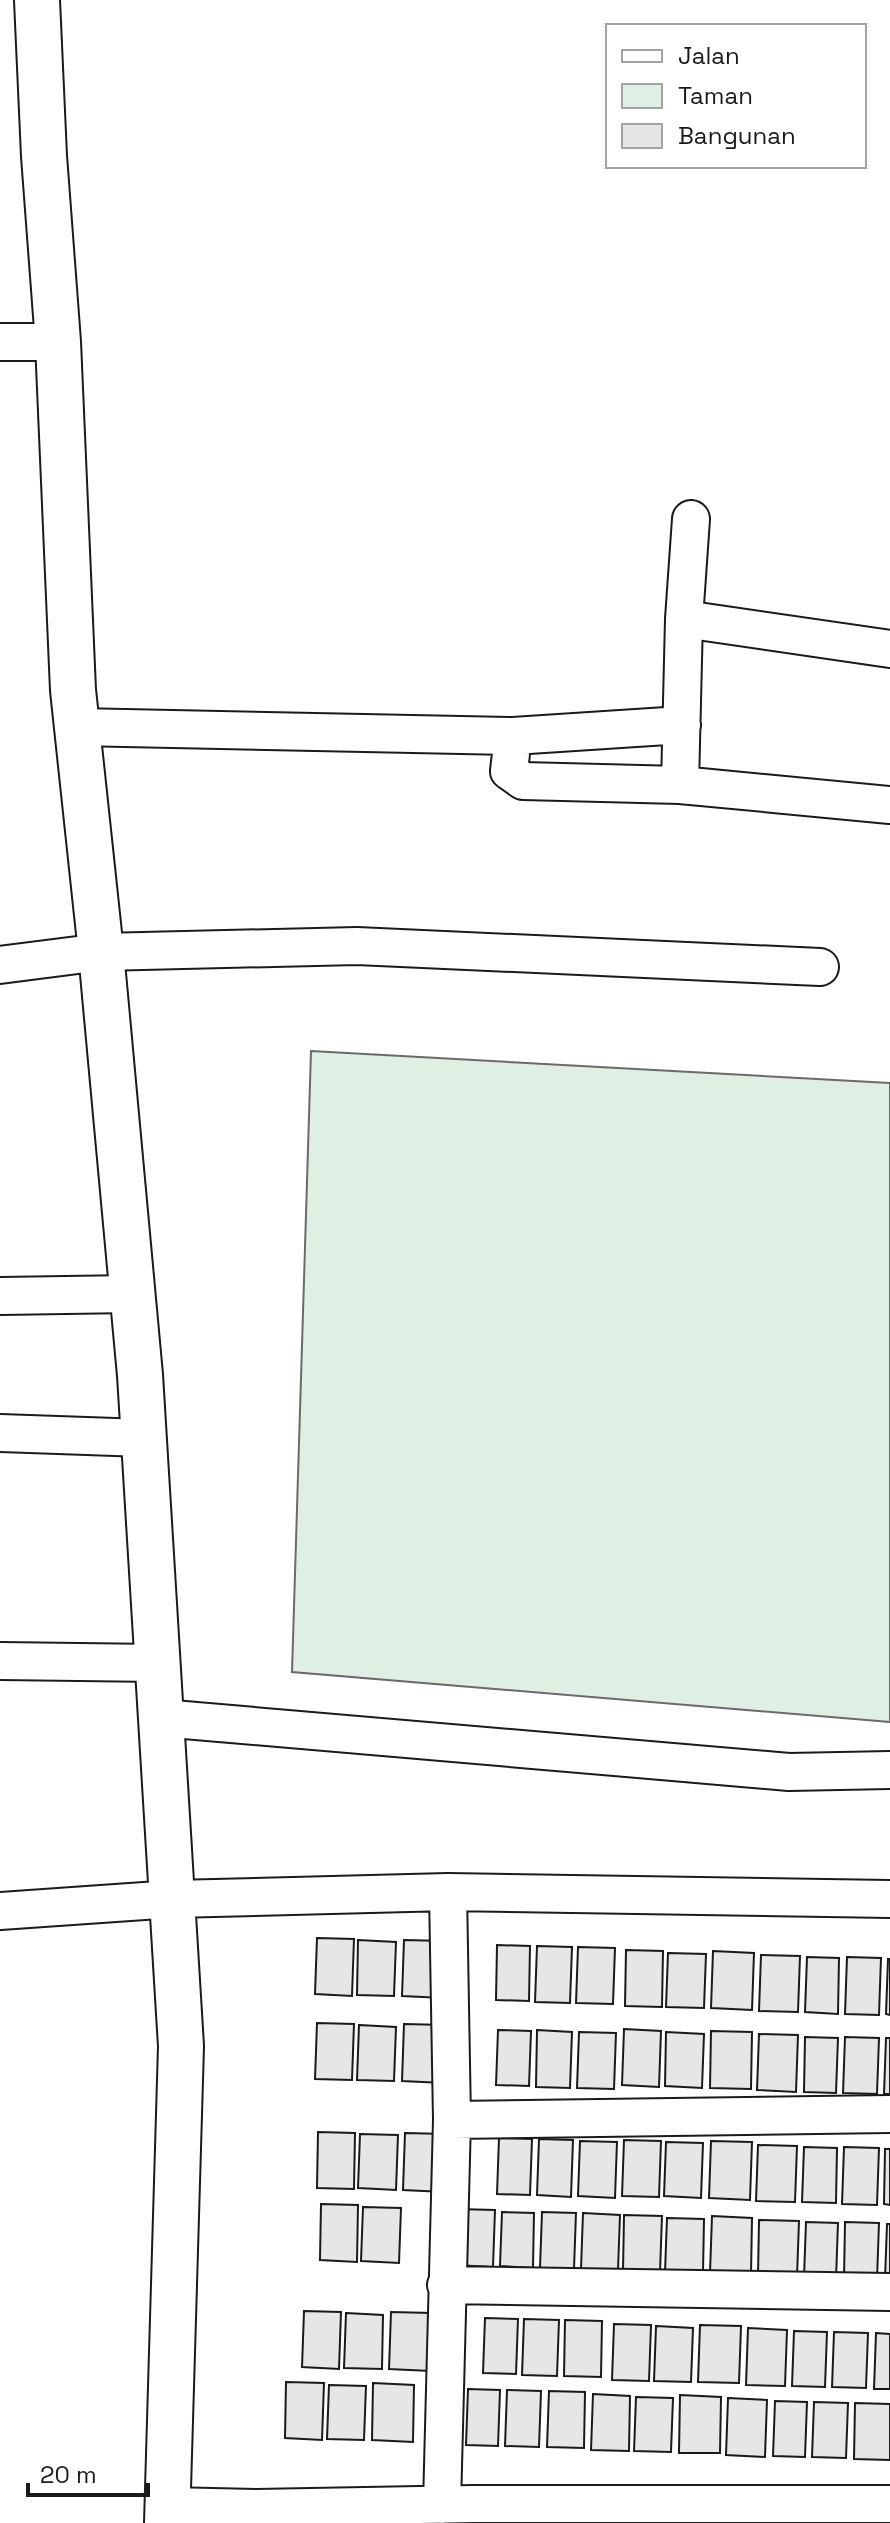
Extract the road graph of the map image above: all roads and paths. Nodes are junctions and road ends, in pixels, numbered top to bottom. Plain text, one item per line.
1 (37, 0) edge
2 (0, 342) edge
3 (58, 342) junction
4 (691, 519) dead end
5 (684, 619) junction
6 (890, 649) edge
7 (682, 725) junction
8 (77, 727) junction
9 (513, 736) junction
10 (680, 785) junction
11 (890, 805) edge
12 (101, 952) junction
13 (0, 965) edge
14 (820, 967) dead end
15 (132, 1294) junction
16 (0, 1296) edge
17 (0, 1433) edge
18 (144, 1438) junction
19 (0, 1661) edge
20 (158, 1663) junction
21 (161, 1718) junction
22 (890, 1770) edge
23 (448, 1892) junction
24 (173, 1899) junction
25 (890, 1899) edge
26 (0, 1911) edge
27 (890, 2114) edge
28 (452, 2120) junction
29 (446, 2285) junction
30 (890, 2292) edge
31 (463, 2511) edge
32 (884, 2511) edge
33 (654, 2514) edge
34 (168, 2515) edge
35 (256, 2516) edge

1 - 3 street
2 - 3 street
3 - 8 street
4 - 5 street
5 - 6 street
5 - 7 street
7 - 9 street
7 - 10 street
8 - 9 street
8 - 12 street
9 - 10 street
10 - 11 street
12 - 13 street
12 - 14 street
12 - 15 street
15 - 16 street
15 - 18 street
17 - 18 street
18 - 20 street
19 - 20 street
20 - 21 street
21 - 22 street
21 - 24 street
23 - 24 street
23 - 25 street
23 - 28 street
24 - 26 street
24 - 34 street
27 - 28 street
28 - 29 street
29 - 30 street
29 - 31 street
31 - 33 street
31 - 35 street
32 - 33 street
34 - 35 street

